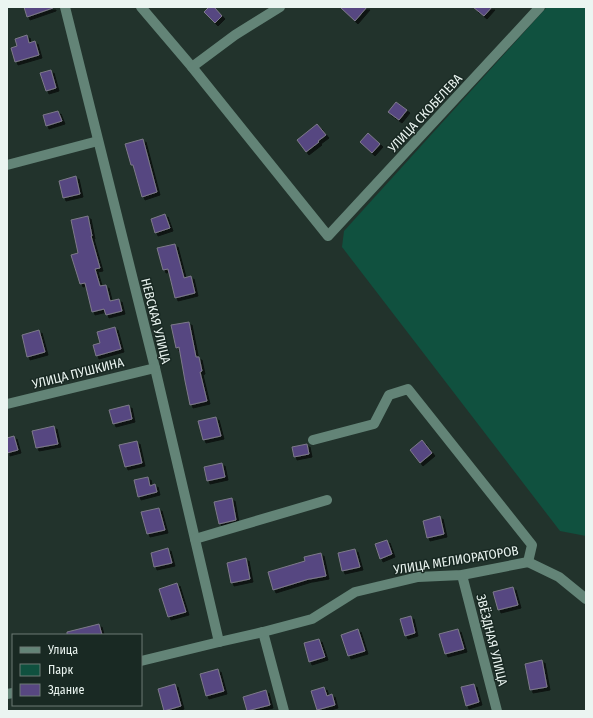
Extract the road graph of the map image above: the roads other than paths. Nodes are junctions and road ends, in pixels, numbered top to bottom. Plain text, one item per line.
1 (65, 7) edge
2 (141, 7) edge
3 (280, 7) edge
4 (540, 7) edge
5 (192, 67) junction
6 (98, 141) junction
7 (7, 165) edge
8 (155, 368) junction
9 (7, 404) edge
10 (314, 440) dead end
11 (327, 500) dead end
12 (195, 539) junction
13 (528, 562) junction
14 (462, 575) junction
15 (586, 599) edge
16 (264, 632) junction
17 (219, 642) junction
18 (142, 661) edge
19 (284, 711) edge
20 (497, 711) edge

1 - 6 street, НЕВСКАЯ УЛИЦА
2 - 5 street
3 - 5 street
4 - 5 street, УЛИЦА СКОБЕЛЕВА
6 - 7 street
6 - 8 street, НЕВСКАЯ УЛИЦА
8 - 9 street, УЛИЦА ПУШКИНА
8 - 12 street, НЕВСКАЯ УЛИЦА
10 - 13 street
11 - 12 street
12 - 17 street, НЕВСКАЯ УЛИЦА
13 - 14 street, УЛИЦА МЕЛИОРАТОРОВ
13 - 15 street, УЛИЦА МЕЛИОРАТОРОВ
14 - 16 street, УЛИЦА МЕЛИОРАТОРОВ
14 - 20 street, ЗВЁЗДНАЯ УЛИЦА
16 - 17 street, УЛИЦА МЕЛИОРАТОРОВ
16 - 19 street
17 - 18 street, УЛИЦА МЕЛИОРАТОРОВ

